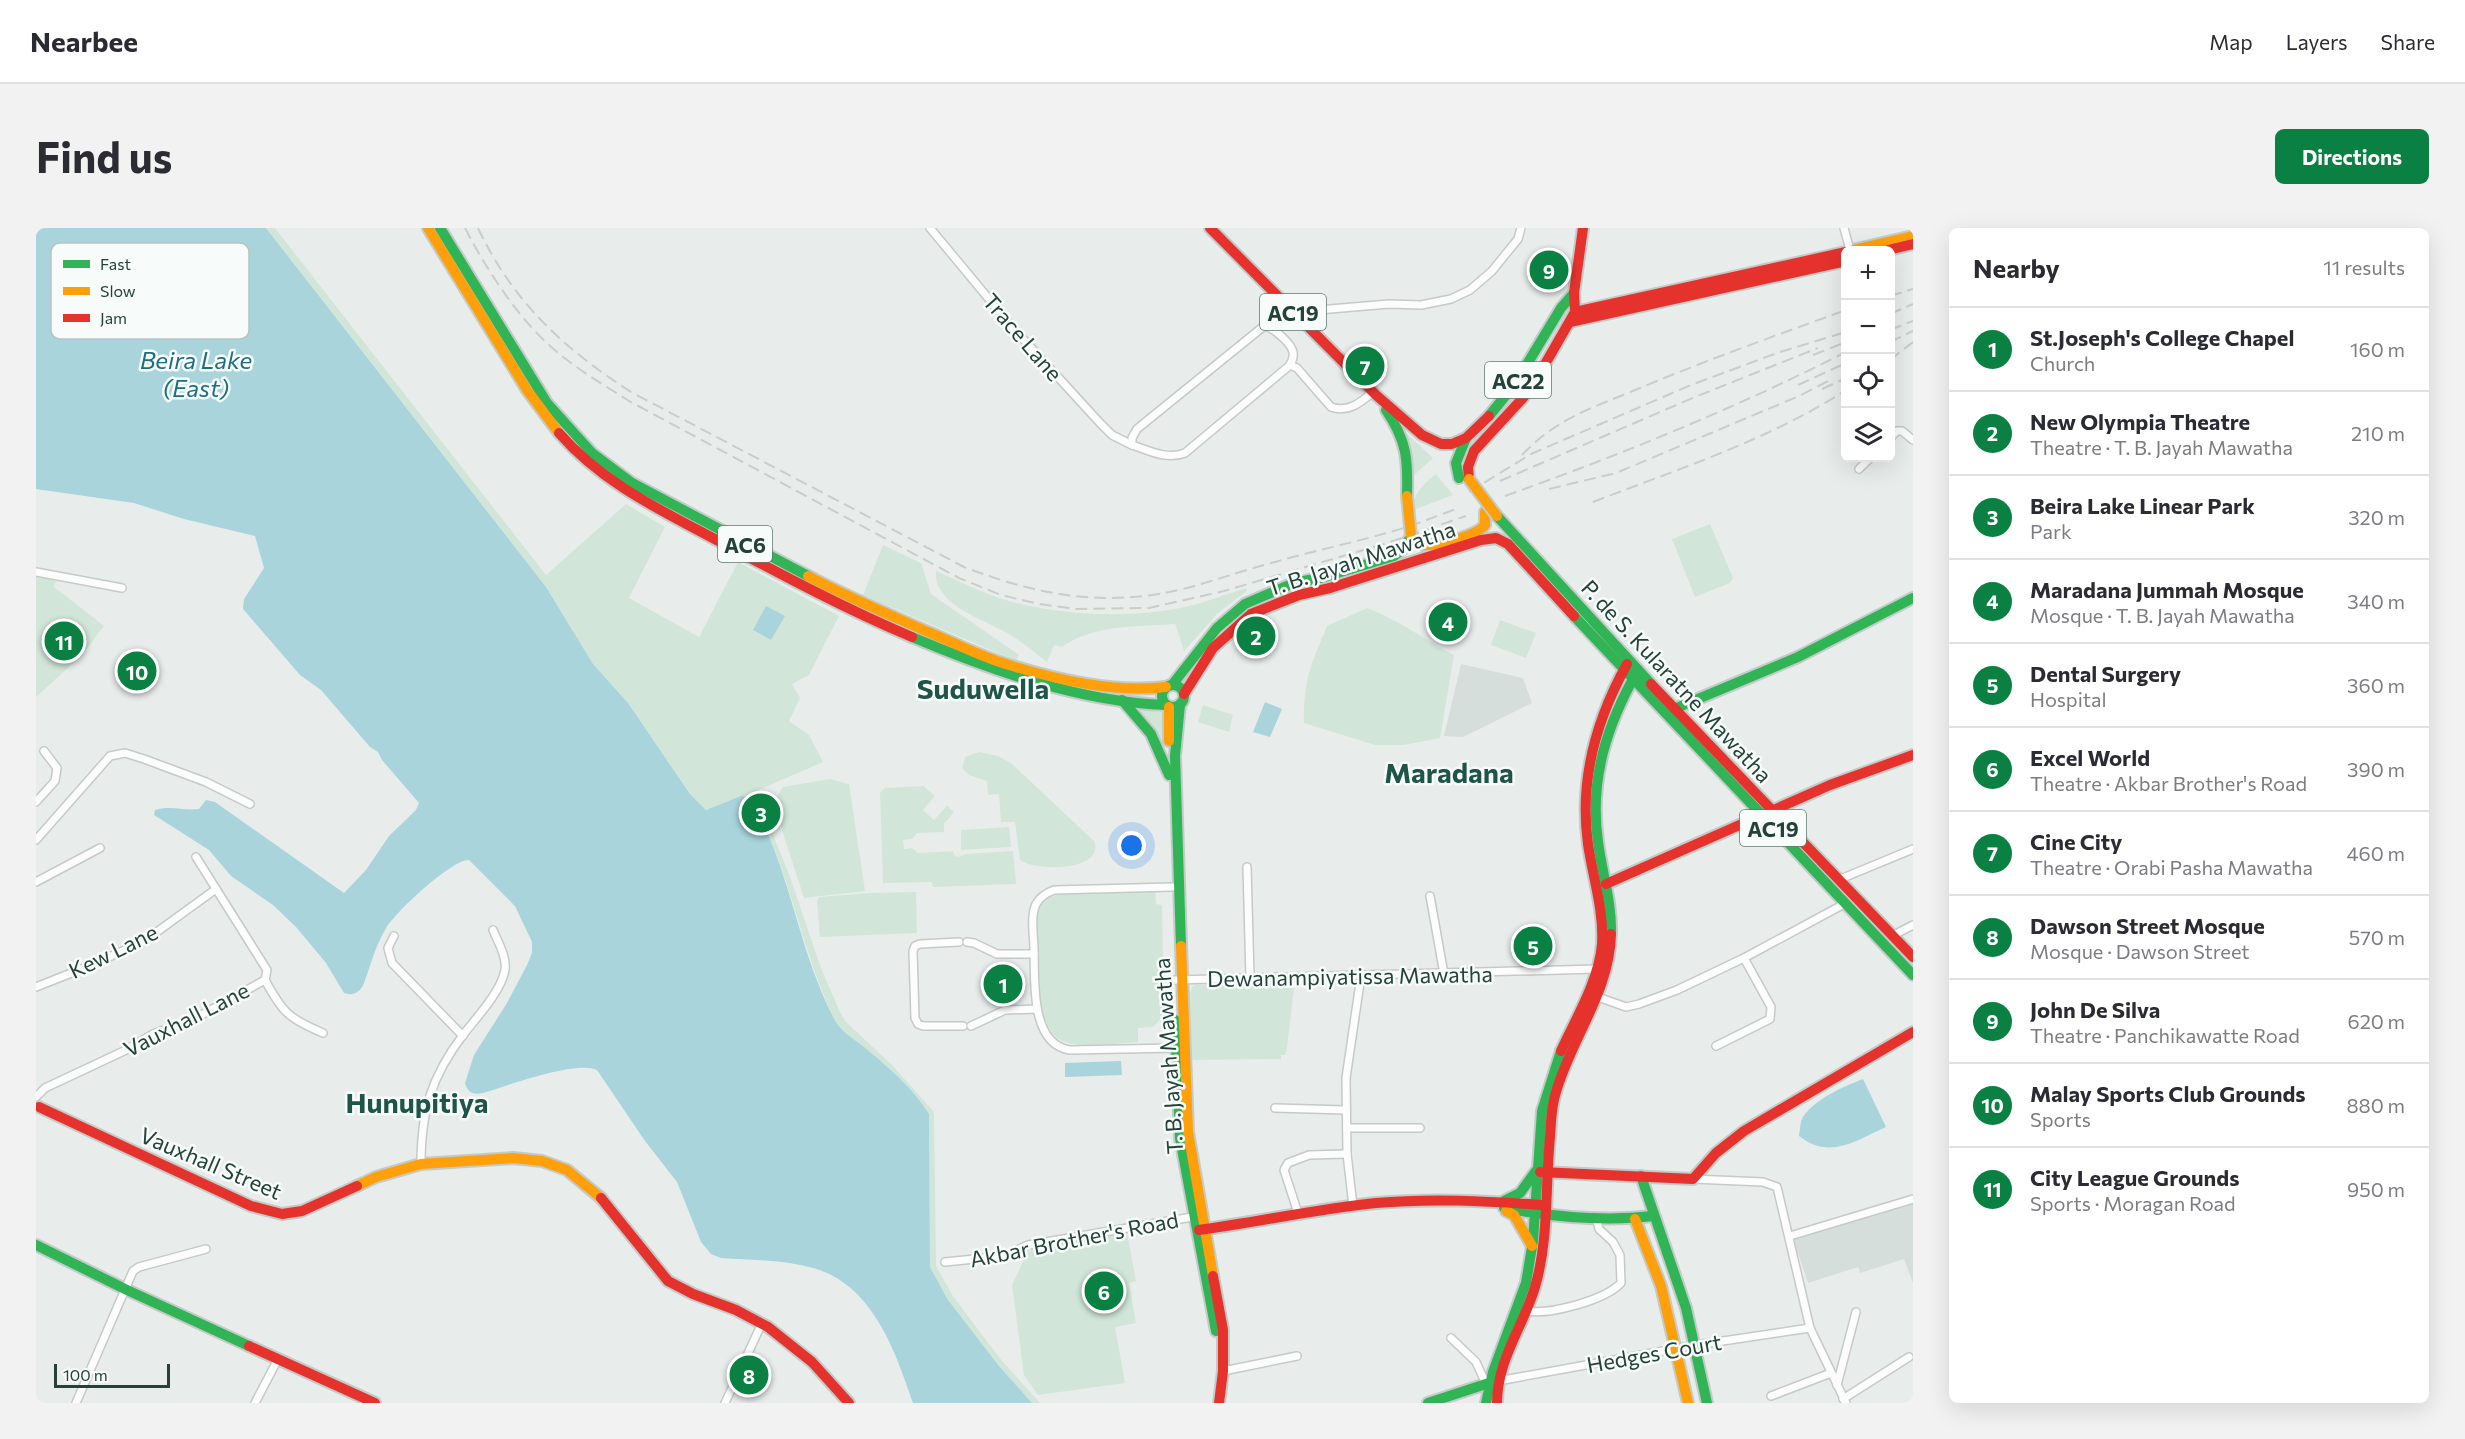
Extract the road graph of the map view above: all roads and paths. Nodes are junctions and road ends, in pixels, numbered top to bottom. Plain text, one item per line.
1 (428, 228) edge
2 (440, 228) edge
3 (930, 228) edge
4 (1521, 228) edge
5 (1583, 228) edge
6 (1216, 230) edge
7 (1845, 230) edge
8 (1913, 236) edge
9 (1913, 244) edge
10 (1851, 246) edge
11 (1869, 246) edge
12 (1895, 248) edge
13 (1841, 253) edge
14 (1841, 262) edge
15 (1574, 293) junction
16 (1573, 317) junction
17 (1304, 323) junction
18 (1294, 366) junction
19 (1374, 393) junction
20 (1895, 433) edge
21 (1466, 438) junction
22 (1913, 440) edge
23 (1132, 445) junction
24 (1866, 462) edge
25 (1859, 469) dead end
26 (1464, 478) junction
27 (1411, 536) junction
28 (1479, 537) junction
29 (36, 572) edge
30 (122, 588) dead end
31 (1267, 593) junction
32 (1913, 598) edge
33 (850, 603) junction
34 (1272, 606) junction
35 (970, 656) junction
36 (1630, 660) junction
37 (1623, 670) junction
38 (1638, 670) junction
39 (1632, 680) junction
40 (1169, 686) junction
41 (1122, 700) junction
42 (1175, 703) junction
43 (1674, 709) junction
44 (44, 751) dead end
45 (1913, 755) edge
46 (1169, 775) junction
47 (36, 802) edge
48 (250, 804) dead end
49 (1772, 812) junction
50 (1761, 817) junction
51 (36, 840) edge
52 (100, 848) dead end
53 (1913, 849) edge
54 (196, 856) dead end
55 (1246, 867) dead end
56 (1838, 880) junction
57 (36, 882) edge
58 (1606, 884) junction
59 (1172, 887) junction
60 (216, 889) junction
61 (1430, 896) dead end
62 (1846, 903) junction
63 (1913, 925) edge
64 (493, 930) dead end
65 (394, 936) dead end
66 (1892, 936) junction
67 (1034, 954) junction
68 (1913, 957) edge
69 (1744, 958) junction
70 (1597, 969) junction
71 (1444, 974) junction
72 (1913, 975) edge
73 (1361, 976) junction
74 (1250, 977) junction
75 (1178, 979) junction
76 (264, 980) junction
77 (36, 987) edge
78 (1592, 995) junction
79 (1037, 1009) junction
80 (963, 1026) dead end
81 (971, 1026) dead end
82 (323, 1033) dead end
83 (1912, 1034) edge
84 (463, 1036) junction
85 (1716, 1046) dead end
86 (1176, 1048) junction
87 (37, 1104) edge
88 (1275, 1108) dead end
89 (1346, 1110) junction
90 (1347, 1128) junction
91 (1420, 1128) dead end
92 (1347, 1154) junction
93 (421, 1164) junction
94 (1541, 1172) junction
95 (1641, 1176) junction
96 (1693, 1179) junction
97 (1913, 1199) edge
98 (1500, 1204) junction
99 (1353, 1206) junction
100 (1539, 1210) junction
101 (1199, 1216) junction
102 (1299, 1216) junction
103 (1653, 1216) junction
104 (1596, 1217) junction
105 (1635, 1219) junction
106 (1201, 1229) junction
107 (1790, 1236) junction
108 (36, 1245) edge
109 (1532, 1246) junction
110 (206, 1249) dead end
111 (945, 1262) dead end
112 (127, 1290) junction
113 (1527, 1311) junction
114 (1856, 1312) dead end
115 (762, 1323) junction
116 (1810, 1329) junction
117 (1451, 1338) dead end
118 (1696, 1345) junction
119 (1677, 1349) junction
120 (1298, 1356) dead end
121 (1909, 1357) dead end
122 (278, 1359) junction
123 (1223, 1371) junction
124 (1831, 1372) junction
125 (1491, 1382) junction
126 (1837, 1385) junction
127 (1771, 1396) dead end
128 (1844, 1401) edge
129 (76, 1403) edge
130 (255, 1403) edge
131 (375, 1403) edge
132 (725, 1403) edge
133 (849, 1403) edge
134 (1211, 1403) edge
135 (1219, 1403) edge
136 (1428, 1403) edge
137 (1486, 1403) edge
138 (1497, 1403) edge
139 (1688, 1403) edge
140 (1707, 1403) edge

1 - 33 main road, AC6
2 - 33 main road, AC6
3 - 23 street, Trace Lane
4 - 17 street
5 - 15 main road, AC22
6 - 17 main road, AC19
7 - 10 street
8 - 11 main road
9 - 12 main road
13 - 16 main road
14 - 16 main road
15 - 16 main road, AC22
15 - 21 main road, AC22
16 - 26 main road, AC22
17 - 19 main road, AC19
18 - 19 street
18 - 23 street, Trace Lane
18 - 23 street
19 - 21 main road
19 - 27 main road, bridge
20 - 22 street
21 - 26 main road, AC22
24 - 25 street
26 - 28 main road
26 - 36 main road, P. de S. Kularatne Mawatha / AC19, bridge
27 - 28 main road
27 - 31 main road, T. B. Jayah Mawatha
28 - 34 main road, T. B. Jayah Mawatha
28 - 37 main road, P. de S. Kularatne Mawatha / AC19
29 - 30 street
31 - 34 main road
31 - 40 main road, T. B. Jayah Mawatha
32 - 43 main road
33 - 35 main road, AC6
34 - 42 main road, T. B. Jayah Mawatha
35 - 40 main road, AC6
35 - 41 main road, AC6
36 - 37 main road
36 - 38 main road, P. de S. Kularatne Mawatha / AC19
37 - 39 main road, P. de S. Kularatne Mawatha / AC19
37 - 70 main road
38 - 39 main road
38 - 43 main road, P. de S. Kularatne Mawatha / AC19
39 - 50 main road, P. de S. Kularatne Mawatha / AC19
39 - 58 main road
40 - 42 main road
40 - 42 main road
41 - 42 main road, AC6
41 - 46 main road
42 - 46 main road, T. B. Jayah Mawatha
42 - 75 main road, T. B. Jayah Mawatha
43 - 49 main road, P. de S. Kularatne Mawatha / AC19
44 - 47 street
45 - 49 main road
46 - 59 main road, T. B. Jayah Mawatha
48 - 51 street
49 - 50 main road
49 - 56 main road, P. de S. Kularatne Mawatha / AC19
50 - 58 main road
50 - 62 main road, P. de S. Kularatne Mawatha / AC19
52 - 57 street
53 - 56 street
54 - 60 street
55 - 74 street
56 - 66 main road, P. de S. Kularatne Mawatha / AC19
58 - 78 main road
59 - 67 street
59 - 75 main road, T. B. Jayah Mawatha
60 - 76 street
60 - 77 street, Kew Lane
61 - 71 street
62 - 69 street
62 - 72 main road, P. de S. Kularatne Mawatha / AC19
63 - 66 street
64 - 84 street
65 - 84 street
66 - 68 main road, P. de S. Kularatne Mawatha / AC19
67 - 79 street
67 - 80 street
69 - 78 street
69 - 85 street
70 - 71 street, Dewanampiyatissa Mawatha
70 - 78 main road
71 - 73 street, Dewanampiyatissa Mawatha
73 - 74 street, Dewanampiyatissa Mawatha
73 - 89 street
74 - 75 street, Dewanampiyatissa Mawatha
75 - 86 main road, T. B. Jayah Mawatha
75 - 101 main road, T. B. Jayah Mawatha
76 - 82 street, Vauxhall Lane
76 - 87 street, Vauxhall Lane
78 - 94 main road
79 - 81 street
79 - 86 street
83 - 96 main road
84 - 93 street
86 - 101 main road, T. B. Jayah Mawatha
87 - 93 main road, Vauxhall Street
88 - 89 street
89 - 90 street
90 - 91 street
90 - 92 street
92 - 99 street
92 - 102 street
93 - 115 main road, Vauxhall Street
94 - 95 main road
94 - 98 main road
94 - 100 main road
95 - 96 main road
95 - 103 main road
96 - 107 street
97 - 107 street
98 - 99 main road
98 - 100 main road
98 - 109 main road
99 - 102 main road
100 - 104 main road
100 - 109 main road
100 - 113 main road
101 - 106 main road, T. B. Jayah Mawatha
101 - 111 street, Akbar Brother's Road
102 - 106 main road
103 - 105 main road
103 - 118 main road
104 - 105 main road
104 - 113 street
105 - 119 main road
106 - 123 main road, T. B. Jayah Mawatha
106 - 134 main road, T. B. Jayah Mawatha
107 - 116 street
108 - 112 main road
109 - 125 main road
110 - 112 street
112 - 122 main road
112 - 129 street
113 - 125 main road
114 - 126 street
115 - 132 street
115 - 133 main road, Vauxhall Street
116 - 118 street, Hedges Court
116 - 124 street
117 - 125 street
118 - 119 street, Hedges Court
118 - 140 main road
119 - 125 street, Hedges Court
119 - 139 main road
120 - 123 street
121 - 128 street
122 - 130 street
122 - 131 main road
123 - 135 main road, T. B. Jayah Mawatha
124 - 126 street
124 - 127 street
125 - 136 main road
125 - 137 main road
125 - 138 main road
126 - 128 street

